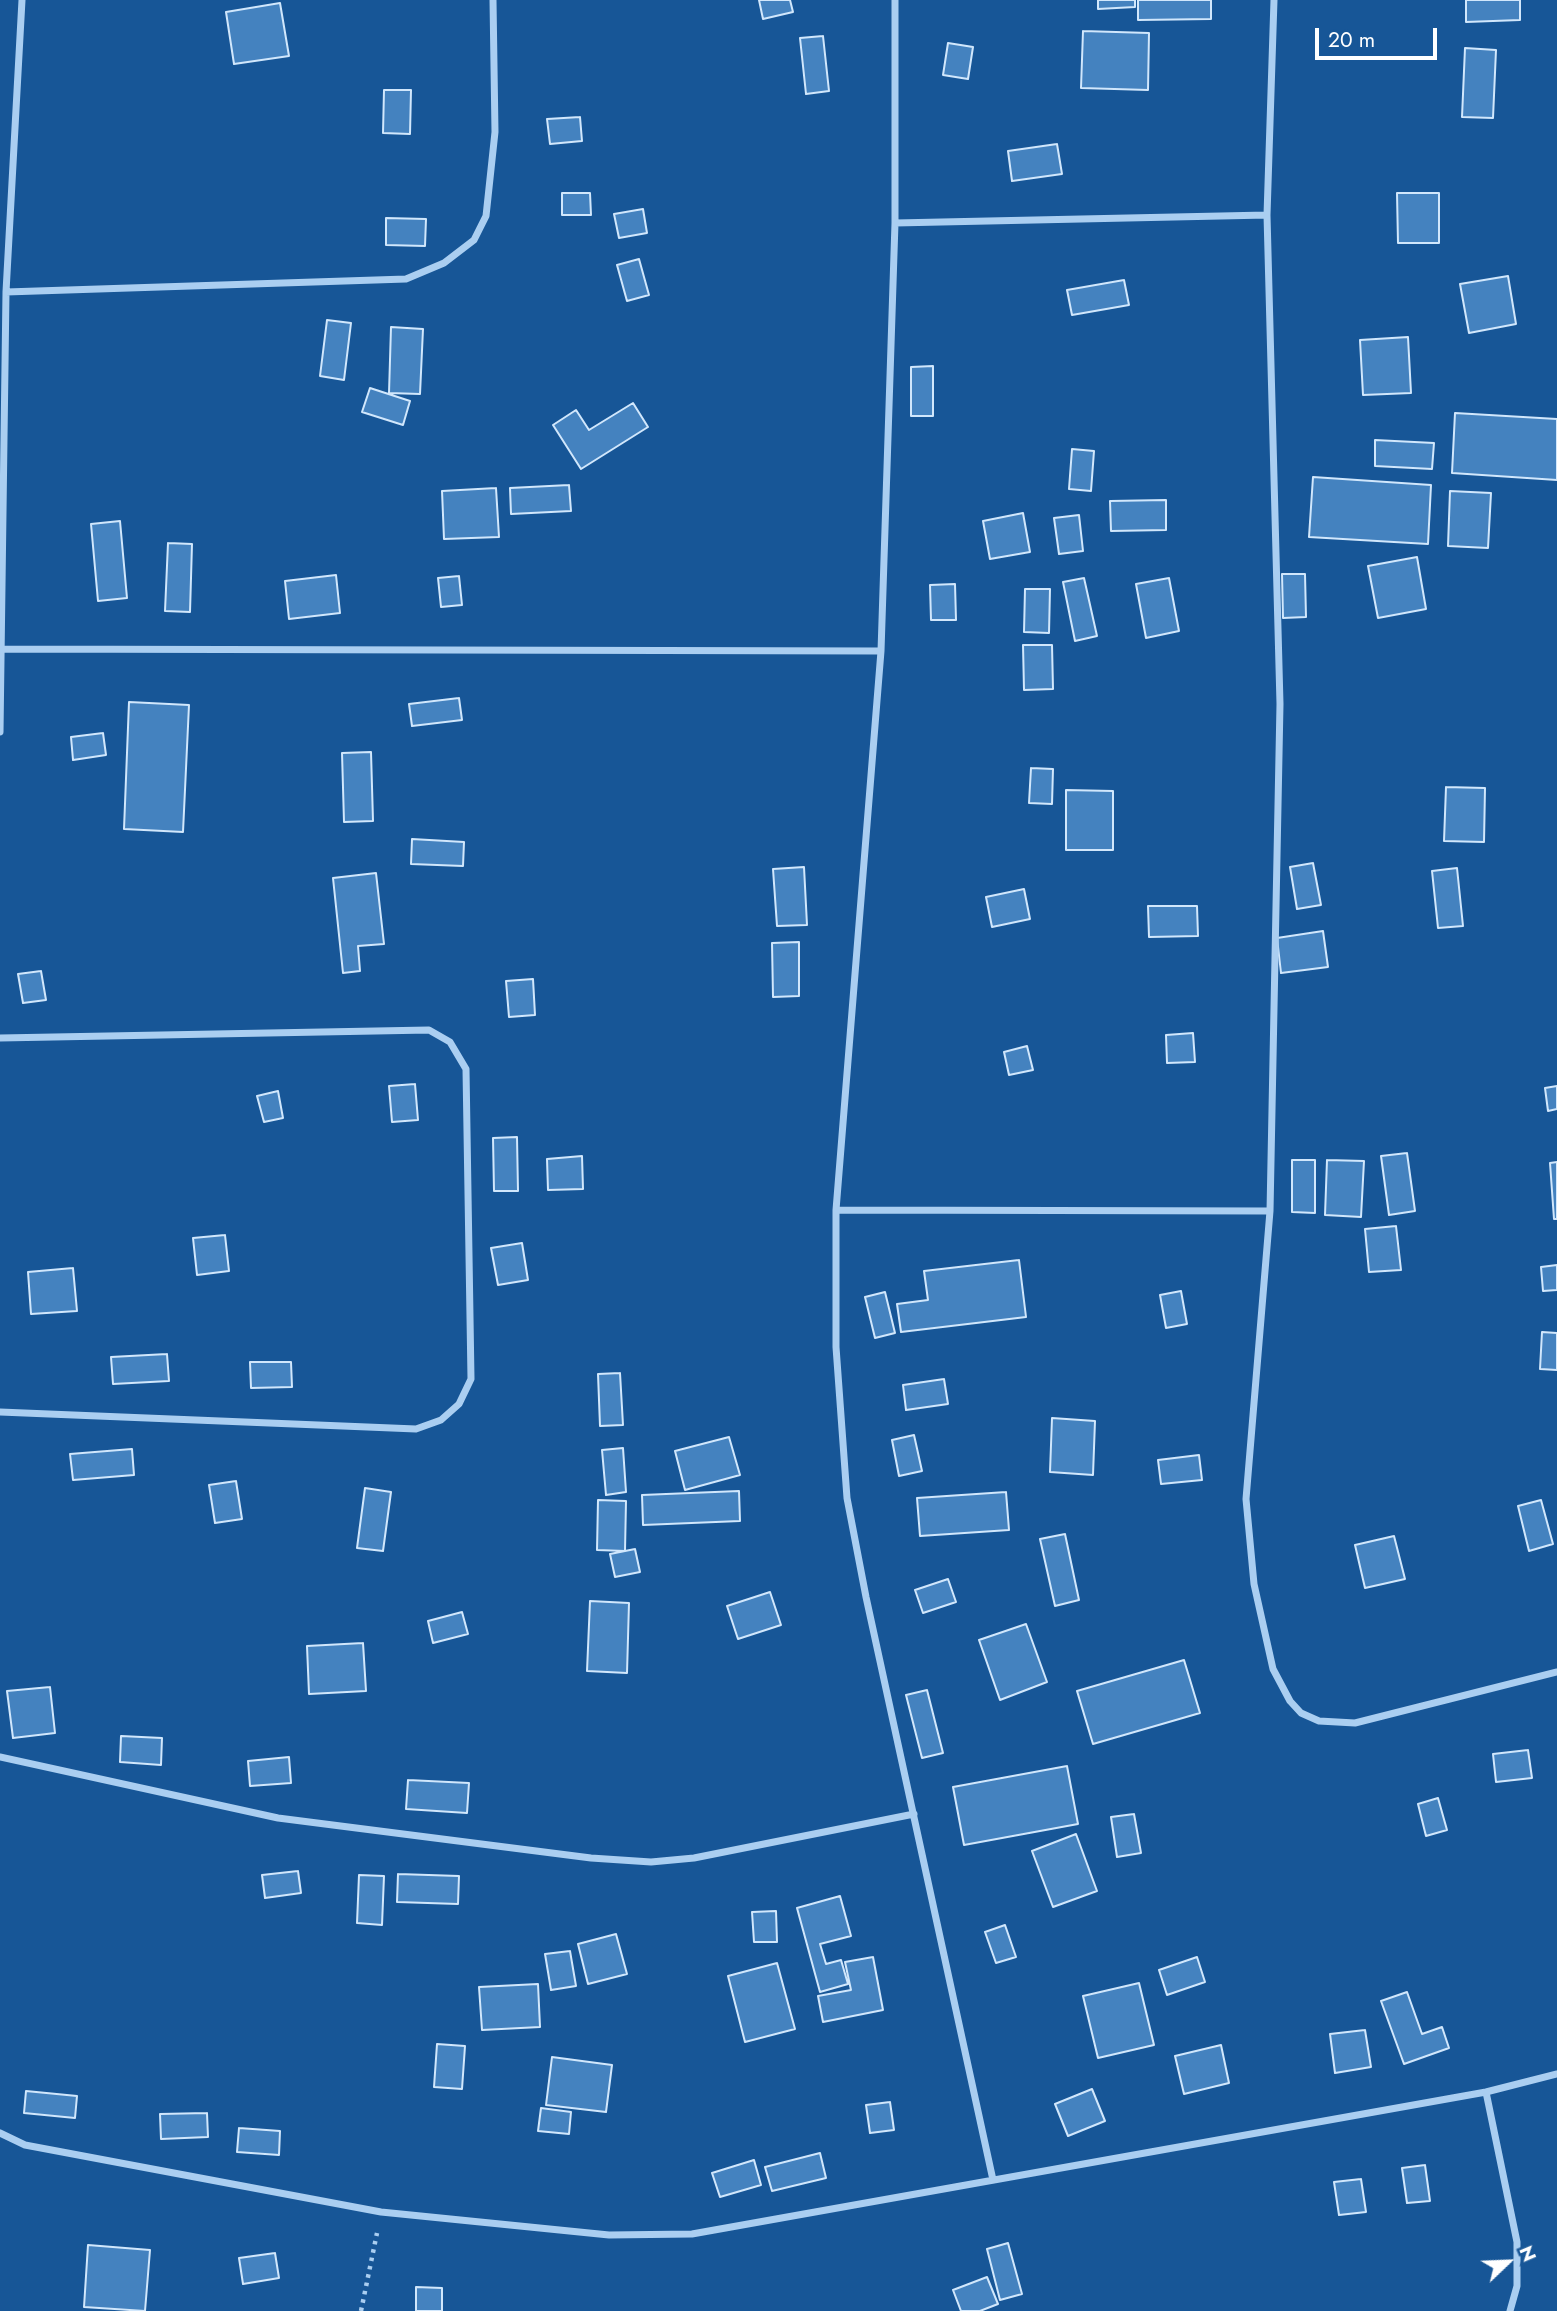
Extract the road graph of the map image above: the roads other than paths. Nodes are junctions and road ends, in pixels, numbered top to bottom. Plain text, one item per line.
1 (22, 0) edge
2 (493, 0) edge
3 (895, 0) edge
4 (1274, 0) edge
5 (1267, 215) junction
6 (895, 223) junction
7 (6, 292) junction
8 (4, 649) junction
9 (881, 651) junction
10 (0, 732) edge
11 (0, 1038) edge
12 (836, 1210) junction
13 (1270, 1211) junction
14 (0, 1412) edge
15 (1557, 1672) edge
16 (0, 1757) edge
17 (914, 1814) junction
18 (1557, 2074) edge
19 (1486, 2092) junction
20 (0, 2133) edge
21 (993, 2180) junction
22 (1510, 2311) edge

1 - 7 street
2 - 7 street
3 - 6 street
4 - 5 street
5 - 6 street
5 - 13 street
6 - 9 street
7 - 8 street
8 - 9 street
8 - 10 street
9 - 12 street
11 - 14 street
12 - 13 street
12 - 17 street
13 - 15 street
16 - 17 street
17 - 21 street
18 - 19 street
19 - 21 street
19 - 22 street
20 - 21 street

